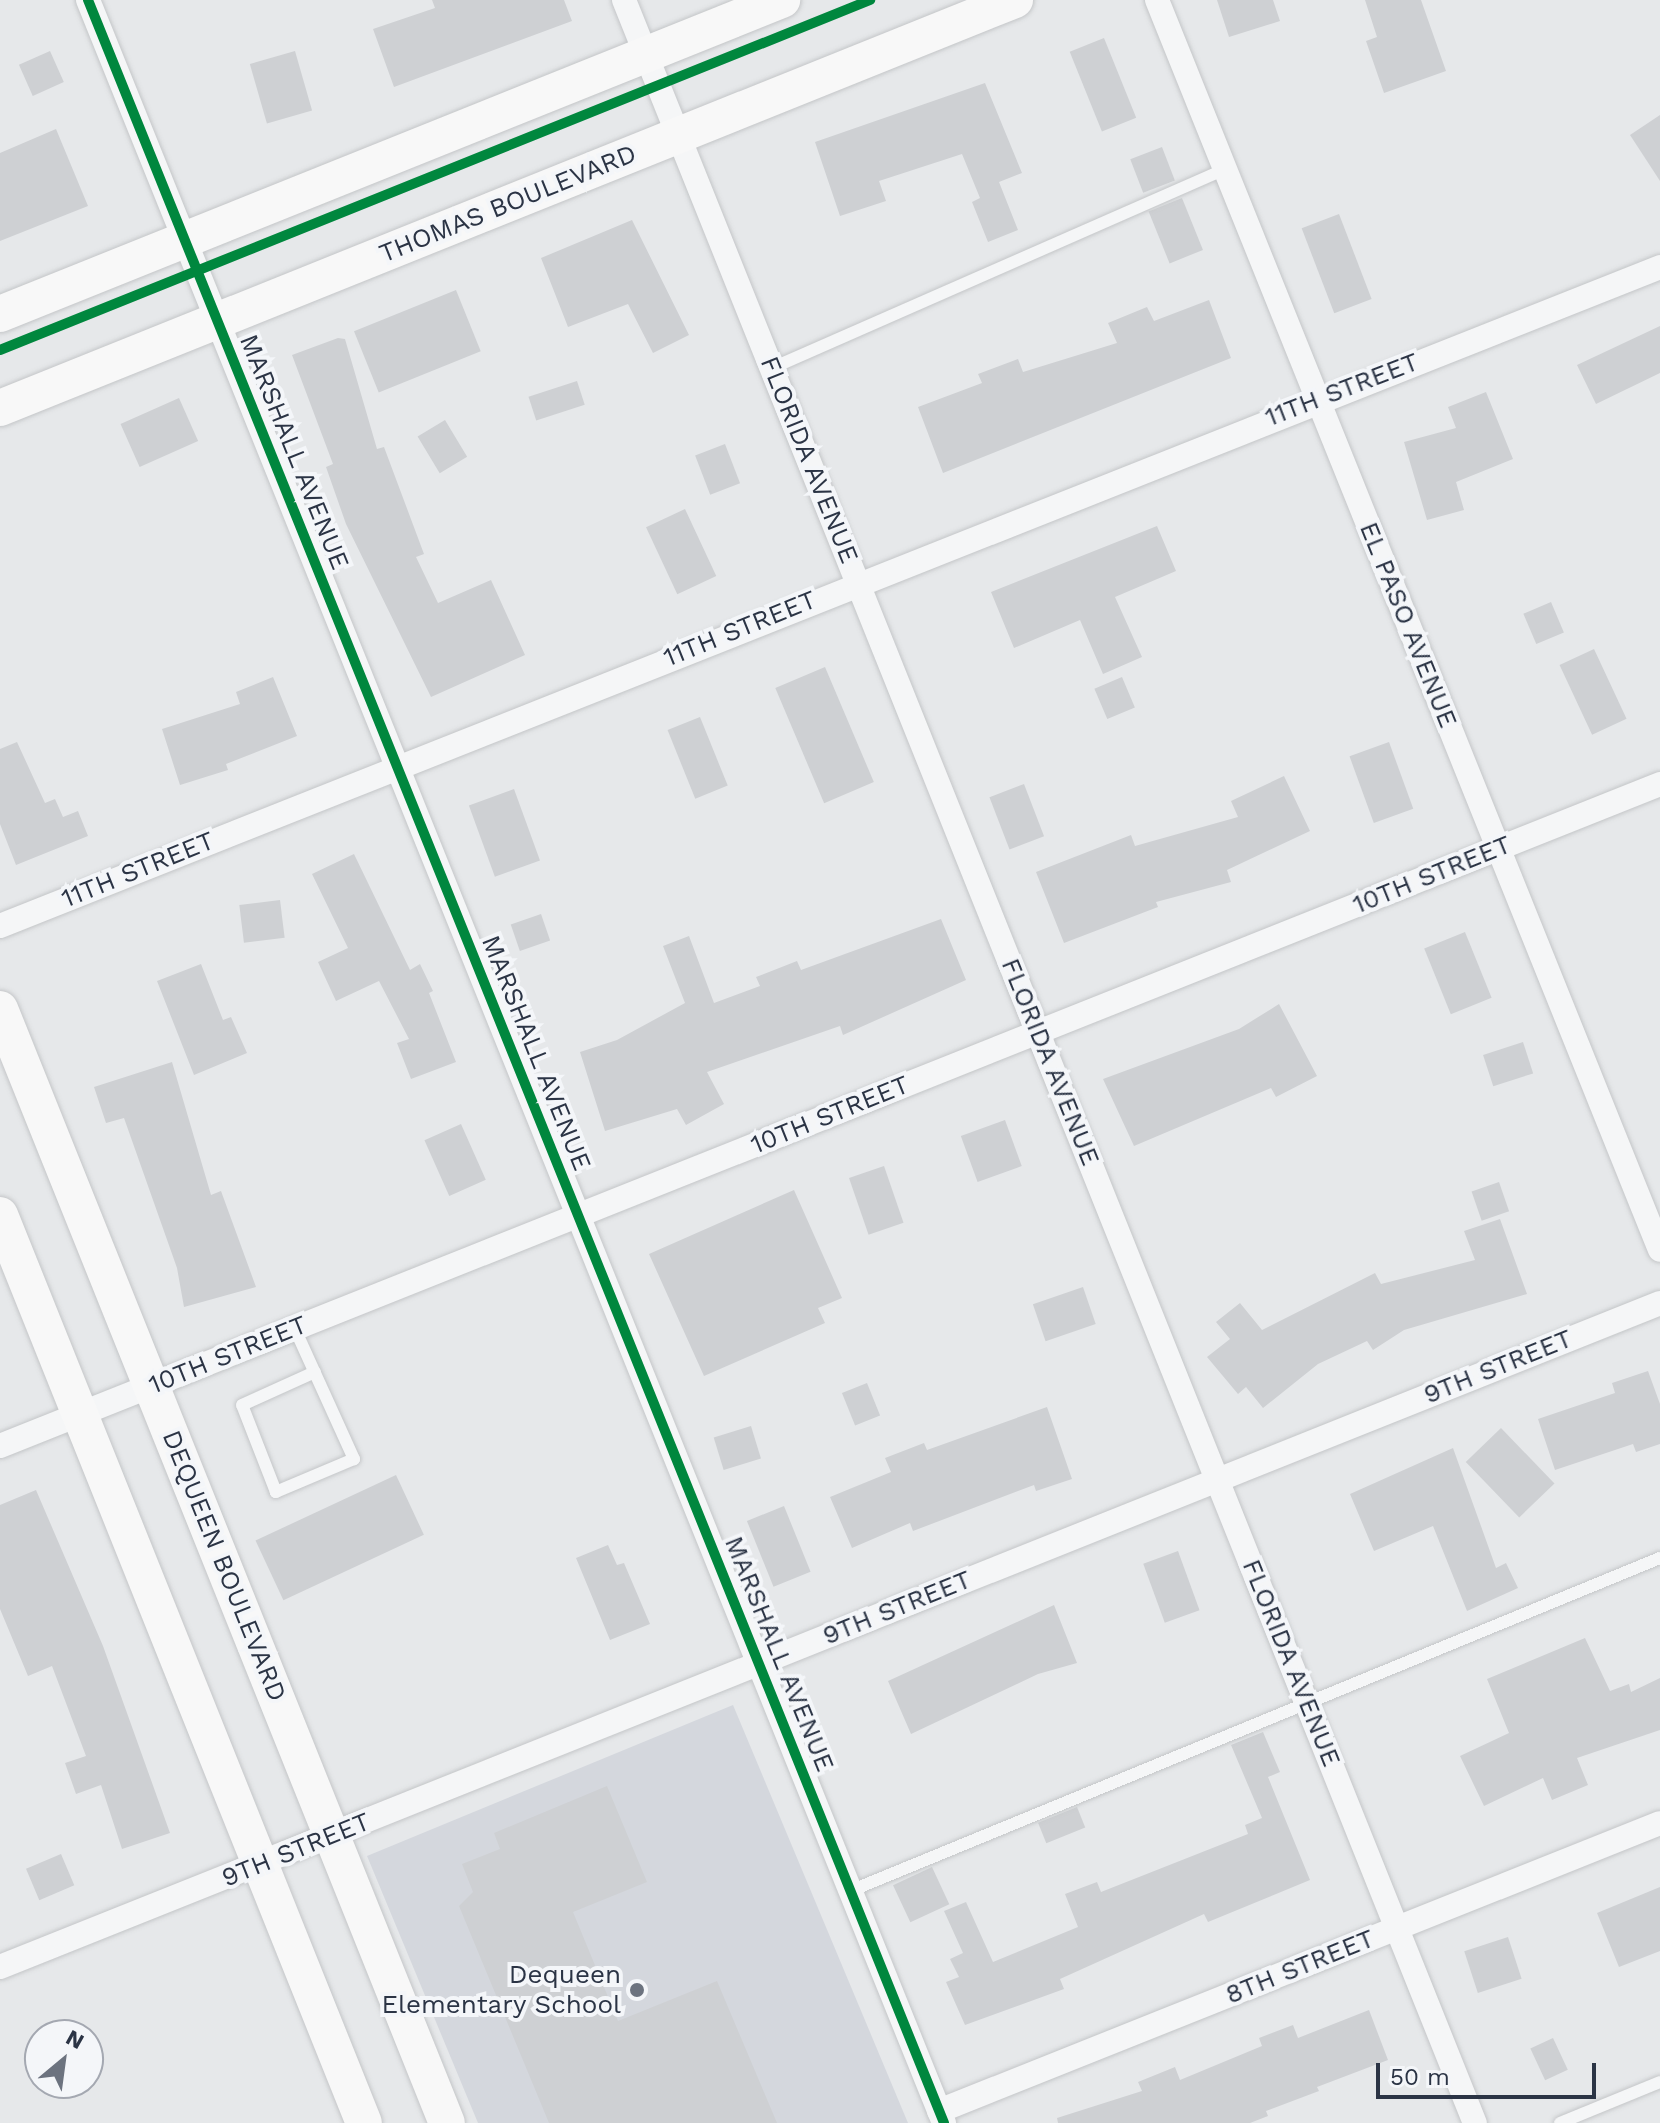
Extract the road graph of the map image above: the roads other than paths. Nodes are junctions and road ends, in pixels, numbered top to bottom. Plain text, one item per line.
1 (88, 0) edge
2 (624, 0) edge
3 (782, 0) edge
4 (1015, 0) edge
5 (1157, 0) edge
6 (646, 55) junction
7 (679, 135) junction
8 (1225, 169) junction
9 (185, 240) junction
10 (1660, 267) edge
11 (0, 314) edge
12 (217, 321) junction
13 (772, 368) junction
14 (1318, 399) junction
15 (0, 408) edge
16 (858, 582) junction
17 (397, 767) junction
18 (1660, 784) edge
19 (1498, 849) junction
20 (0, 926) edge
21 (0, 1009) edge
22 (1038, 1033) junction
23 (0, 1215) edge
24 (578, 1216) junction
25 (1660, 1250) edge
26 (1660, 1303) edge
27 (295, 1329) junction
28 (315, 1372) junction
29 (151, 1386) junction
30 (80, 1414) junction
31 (0, 1446) edge
32 (1217, 1480) junction
33 (1660, 1558) edge
34 (759, 1664) junction
35 (1308, 1706) junction
36 (1660, 1823) edge
37 (332, 1836) junction
38 (260, 1864) junction
39 (850, 1891) junction
40 (1397, 1928) junction
41 (0, 1967) edge
42 (1660, 2082) edge
43 (942, 2117) edge
44 (364, 2123) edge
45 (447, 2123) edge
46 (1475, 2123) edge
47 (1560, 2123) edge

1 - 9 street, MARSHALL AVENUE
2 - 6 street, FLORIDA AVENUE
3 - 6 street
4 - 7 street, THOMAS BOULEVARD
5 - 8 street, EL PASO AVENUE
6 - 7 street, FLORIDA AVENUE
6 - 9 street
7 - 12 street, THOMAS BOULEVARD
7 - 13 street, FLORIDA AVENUE
8 - 13 lane
8 - 14 street, EL PASO AVENUE
9 - 11 street
9 - 12 street, MARSHALL AVENUE
10 - 14 street, 11TH STREET
12 - 15 street, THOMAS BOULEVARD
12 - 17 street, MARSHALL AVENUE
13 - 16 street, FLORIDA AVENUE
14 - 16 street, 11TH STREET
14 - 19 street, EL PASO AVENUE
16 - 17 street, 11TH STREET
16 - 22 street, FLORIDA AVENUE
17 - 20 street, 11TH STREET
17 - 24 street, MARSHALL AVENUE
18 - 19 street, 10TH STREET
19 - 22 street, 10TH STREET
19 - 25 street, EL PASO AVENUE
21 - 29 street, DEQUEEN BOULEVARD
22 - 24 street, 10TH STREET
22 - 32 street, FLORIDA AVENUE
23 - 30 street
24 - 27 street, 10TH STREET
24 - 34 street, MARSHALL AVENUE
26 - 32 street, 9TH STREET
27 - 28 lane
27 - 29 street, 10TH STREET
28 - 28 lane
29 - 30 street, 10TH STREET
29 - 37 street, DEQUEEN BOULEVARD
30 - 31 street, 10TH STREET
30 - 38 street
32 - 34 street, 9TH STREET
32 - 35 street, FLORIDA AVENUE
33 - 35 lane
34 - 37 street, 9TH STREET
34 - 39 street, MARSHALL AVENUE
35 - 39 lane
35 - 40 street, FLORIDA AVENUE
36 - 40 street, 8TH STREET
37 - 38 street, 9TH STREET
37 - 45 street, DEQUEEN BOULEVARD
38 - 41 street, 9TH STREET
38 - 44 street
39 - 43 street, MARSHALL AVENUE
40 - 43 street, 8TH STREET
40 - 46 street, FLORIDA AVENUE
42 - 47 lane

